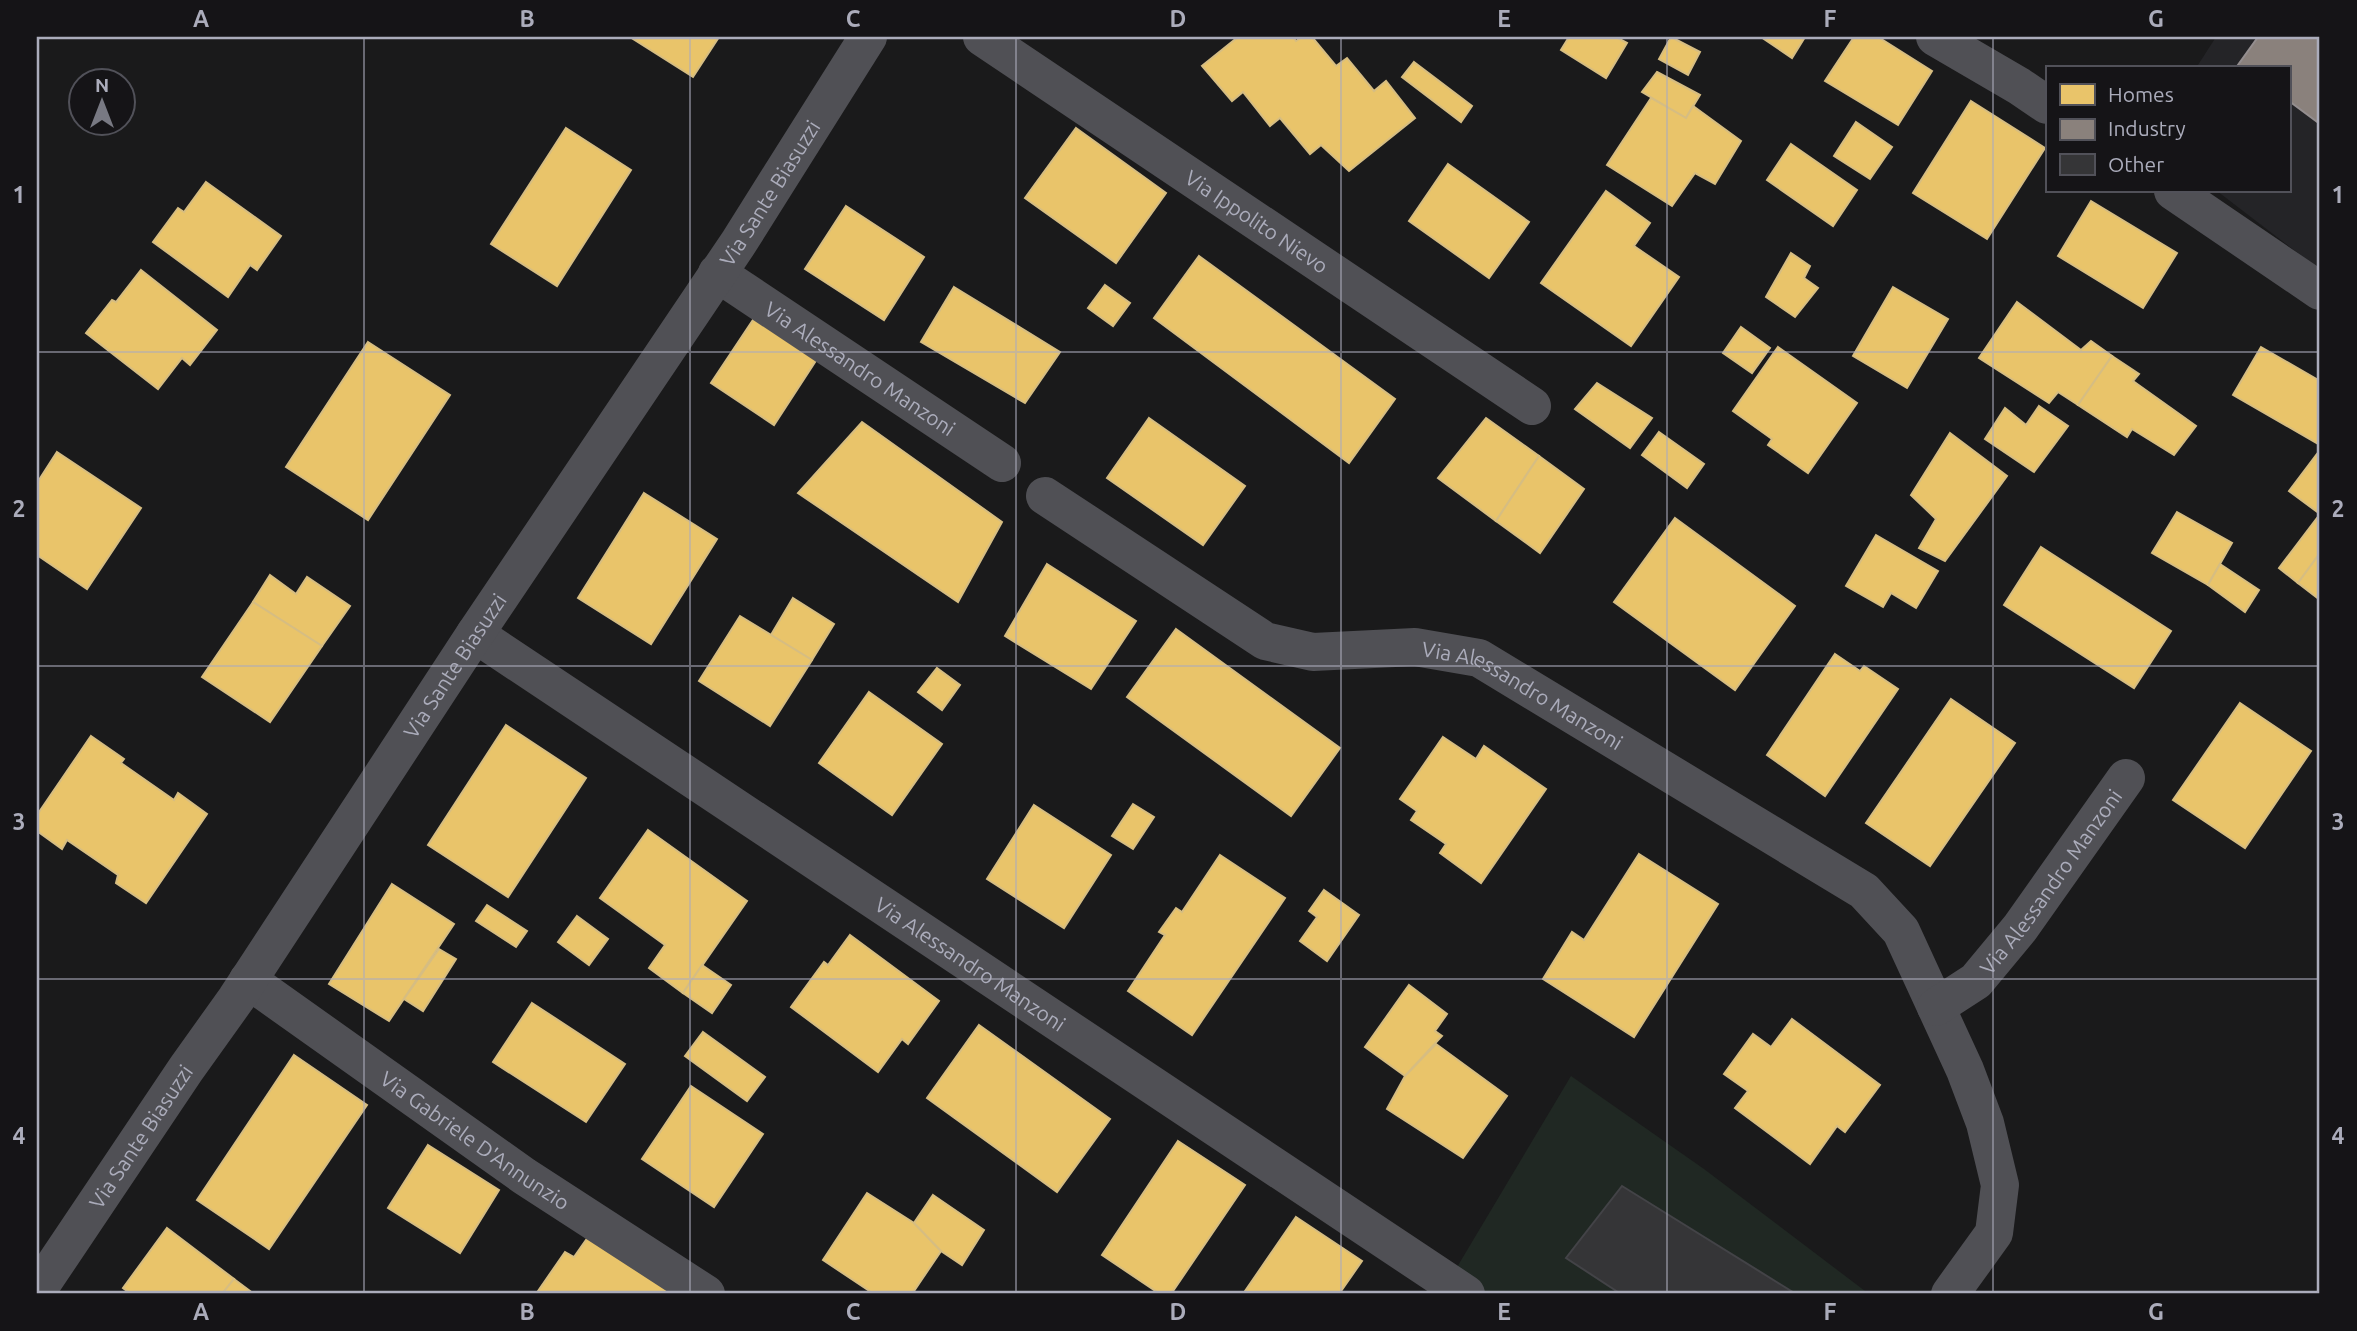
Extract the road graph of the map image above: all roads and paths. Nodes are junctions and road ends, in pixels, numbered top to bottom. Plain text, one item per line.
1 (868, 37) edge
2 (982, 37) edge
3 (1935, 37) edge
4 (2046, 104) edge
5 (2174, 192) edge
6 (718, 273) junction
7 (2320, 291) edge
8 (1532, 406) dead end
9 (1002, 463) dead end
10 (1045, 496) dead end
11 (475, 634) junction
12 (2126, 778) dead end
13 (248, 980) junction
14 (1936, 1007) junction
15 (37, 1290) edge
16 (1461, 1293) edge
17 (706, 1294) edge
18 (1950, 1294) edge

1 - 6 street, Via Sante Biasuzzi
2 - 8 street, Via Ippolito Nievo
3 - 4 street
5 - 7 street
6 - 9 street, Via Alessandro Manzoni
6 - 11 street, Via Sante Biasuzzi
10 - 14 street, Via Alessandro Manzoni
11 - 13 street, Via Sante Biasuzzi
11 - 16 street, Via Alessandro Manzoni
12 - 14 street, Via Alessandro Manzoni
13 - 15 street, Via Sante Biasuzzi
13 - 17 street, Via Gabriele D'Annunzio
14 - 18 street, Via Alessandro Manzoni

